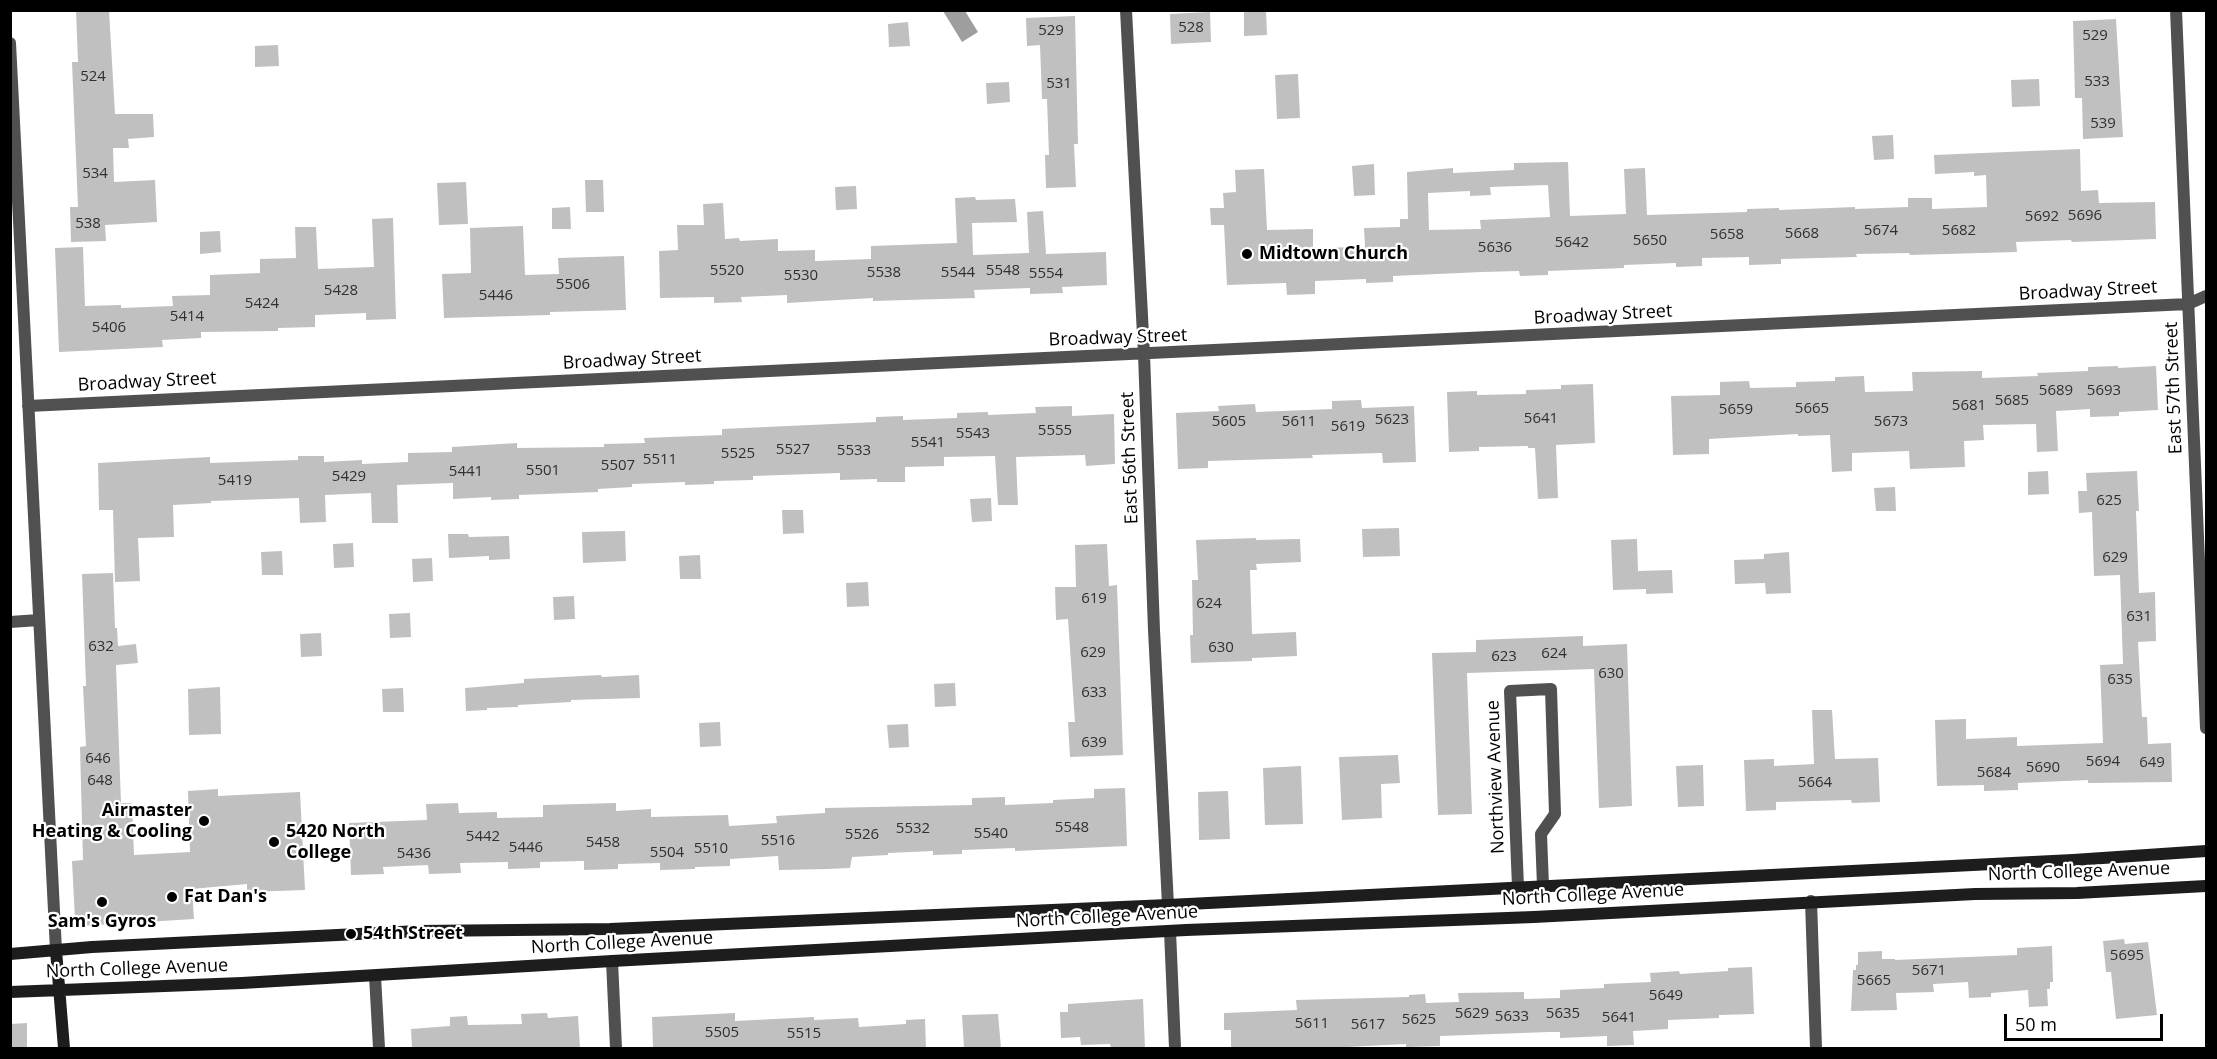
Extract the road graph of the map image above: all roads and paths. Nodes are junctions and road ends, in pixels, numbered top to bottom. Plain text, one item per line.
1 (1126, 10) edge
2 (2176, 10) edge
3 (10, 43) edge
4 (15, 215) edge
5 (2206, 296) edge
6 (2188, 304) junction
7 (1144, 354) junction
8 (28, 406) junction
9 (2203, 554) edge
10 (39, 620) junction
11 (10, 622) edge
12 (2206, 728) edge
13 (2206, 851) edge
14 (1543, 886) junction
15 (2206, 886) edge
16 (1518, 887) junction
17 (1811, 901) junction
18 (1167, 905) junction
19 (1170, 931) junction
20 (56, 950) junction
21 (10, 954) edge
22 (612, 961) junction
23 (375, 976) junction
24 (60, 990) junction
25 (10, 992) edge
26 (64, 1048) edge
27 (379, 1048) edge
28 (616, 1048) edge
29 (1175, 1048) edge
30 (1816, 1048) edge

1 - 7 street, East 56th Street
2 - 6 street, East 57th Street
3 - 4 street
4 - 8 street
5 - 6 street, Broadway Street
6 - 7 street, Broadway Street
6 - 9 street, East 57th Street
7 - 8 street, Broadway Street
7 - 18 street, East 56th Street
8 - 10 street
9 - 12 street, East 57th Street
10 - 11 street
10 - 20 street
13 - 14 main road, North College Avenue
14 - 16 main road, North College Avenue
14 - 16 street, Northview Avenue
15 - 17 main road, North College Avenue
16 - 18 main road, North College Avenue
17 - 19 main road, North College Avenue
17 - 30 street
18 - 20 main road, North College Avenue
19 - 22 main road, North College Avenue
19 - 29 street
20 - 21 main road, North College Avenue
20 - 24 main road
22 - 23 main road, North College Avenue
22 - 28 street
23 - 24 main road, North College Avenue
23 - 27 street
24 - 25 main road, North College Avenue
24 - 26 main road

